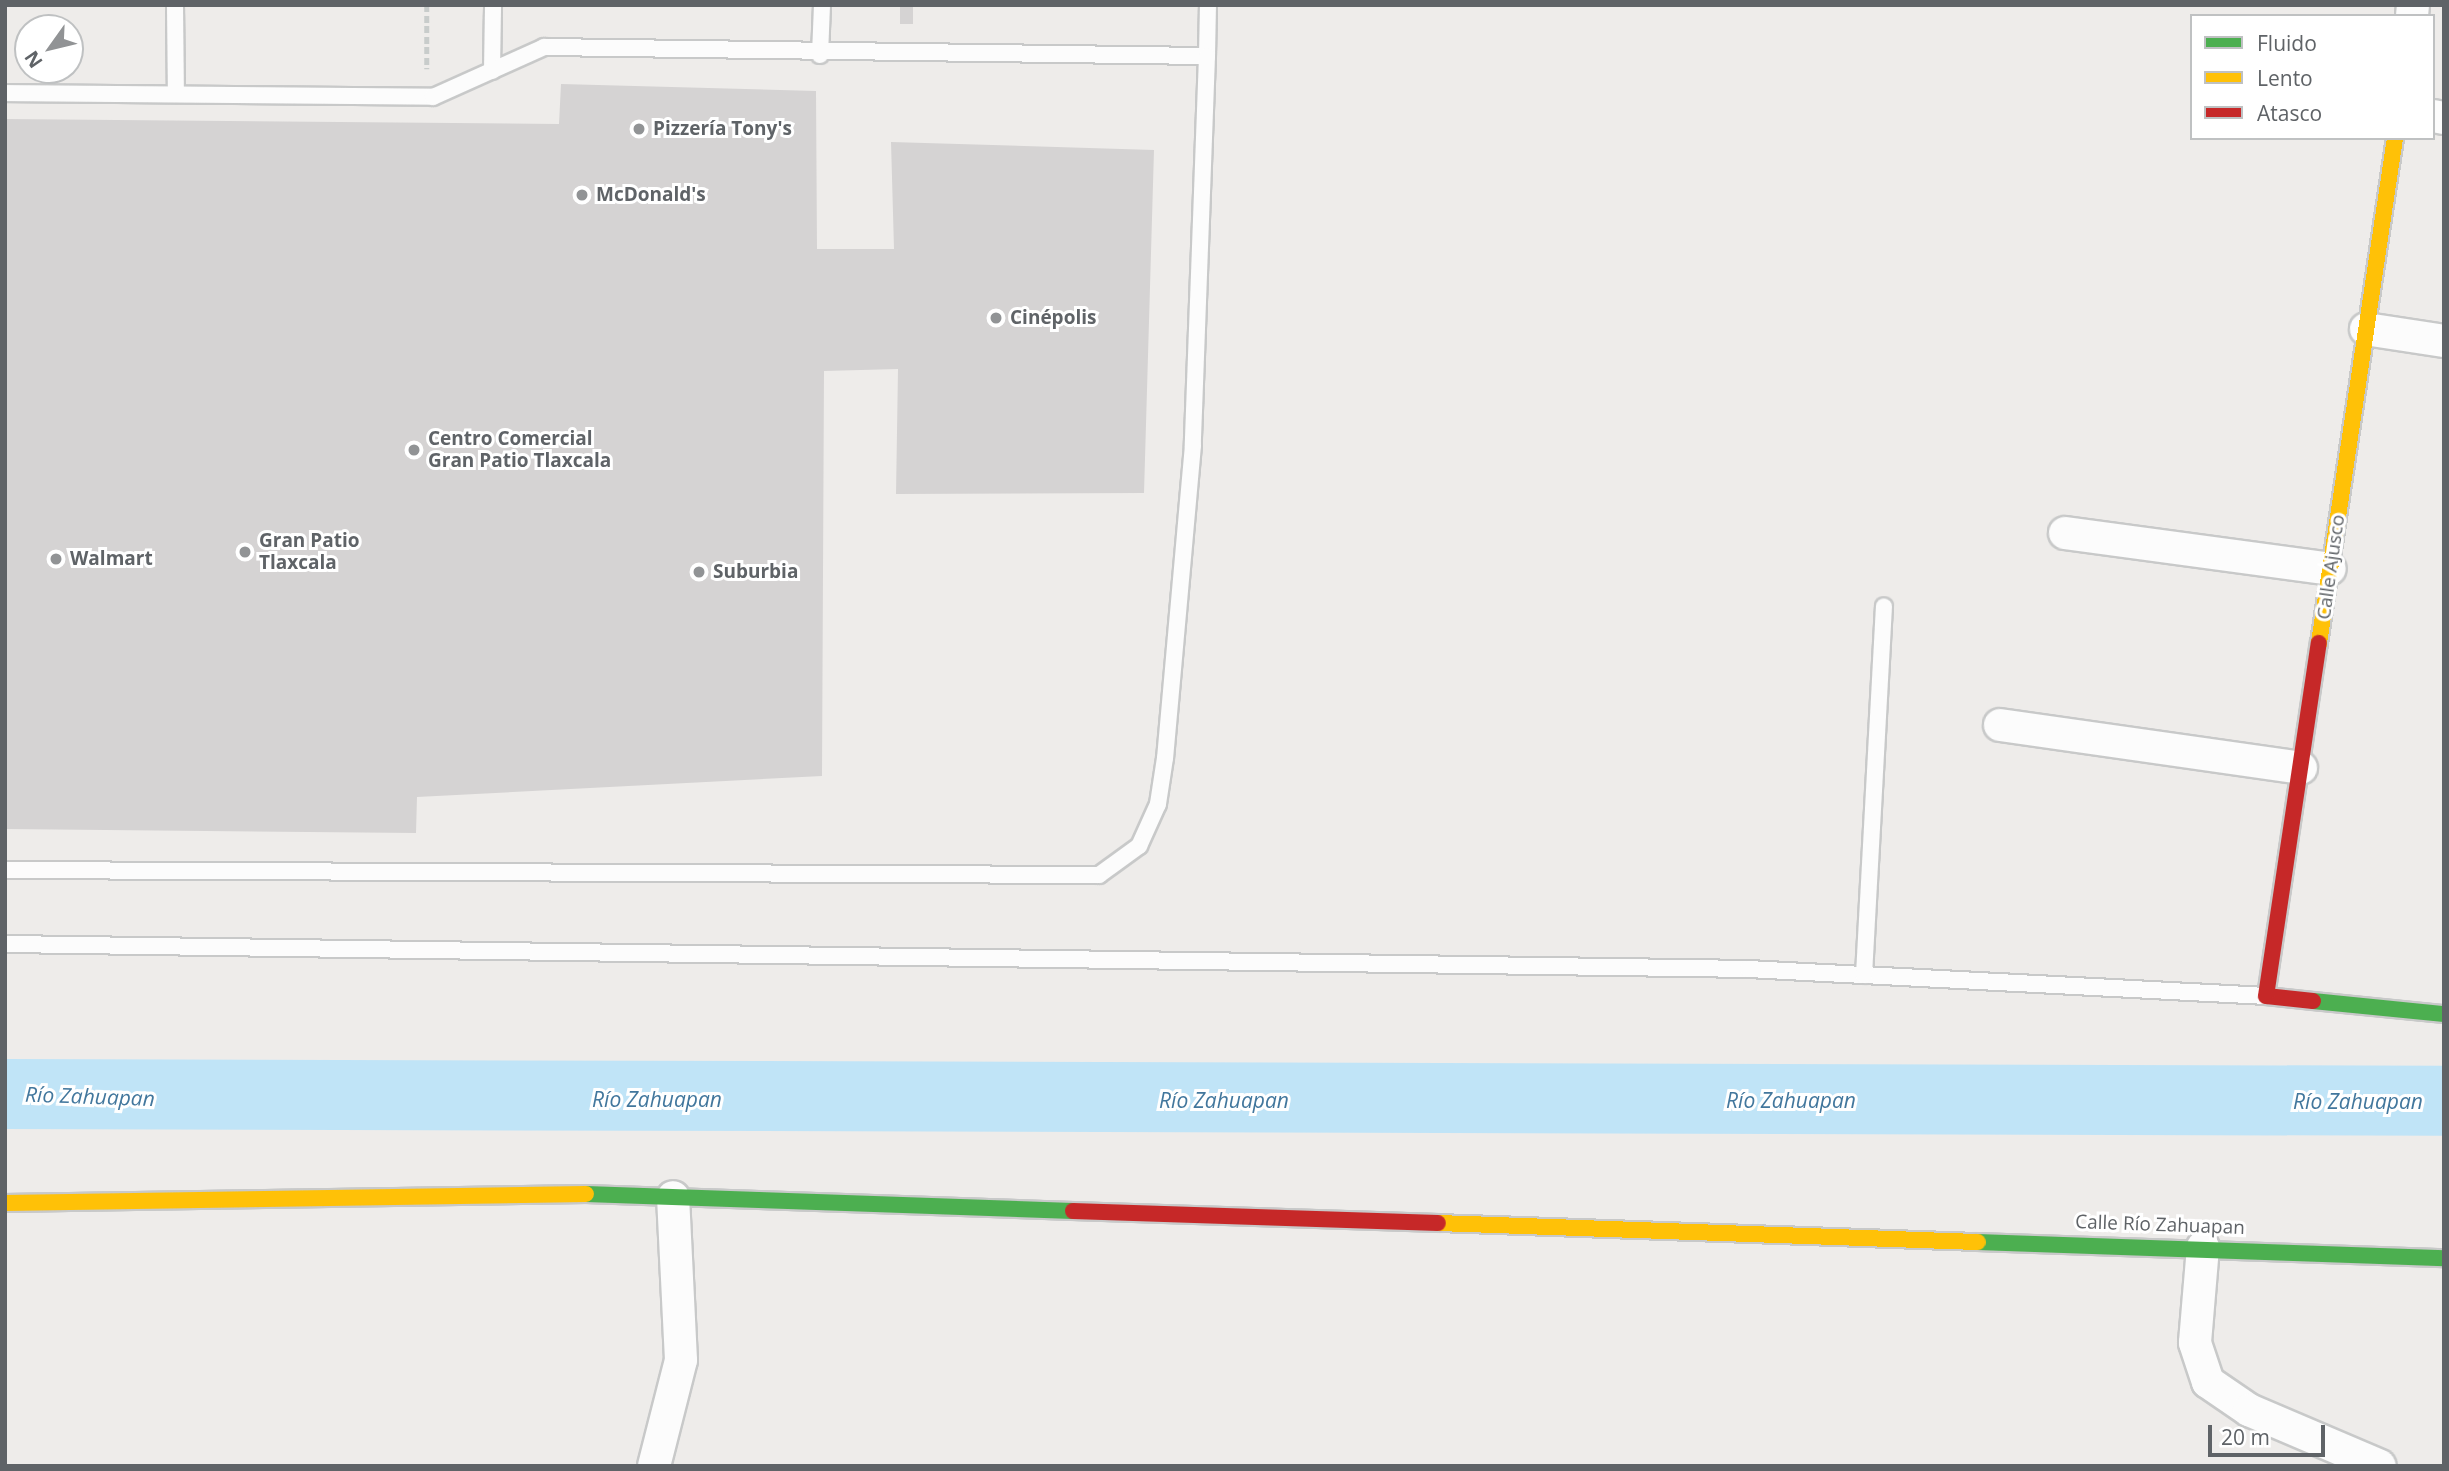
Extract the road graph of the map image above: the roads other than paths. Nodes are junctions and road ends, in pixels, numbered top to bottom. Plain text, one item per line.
1 (175, 5) edge
2 (493, 5) edge
3 (822, 5) edge
4 (1208, 5) edge
5 (820, 55) junction
6 (1207, 55) junction
7 (492, 71) junction
8 (5, 93) edge
9 (176, 94) junction
10 (2395, 140) edge
11 (2366, 329) junction
12 (2444, 341) edge
13 (2065, 534) dead end
14 (2330, 569) junction
15 (1884, 607) dead end
16 (2000, 725) dead end
17 (2301, 768) junction
18 (5, 870) edge
19 (5, 944) edge
20 (1864, 975) junction
21 (2266, 996) junction
22 (2444, 1014) edge
23 (673, 1197) junction
24 (5, 1203) edge
25 (2203, 1247) junction
26 (2444, 1258) edge
27 (654, 1466) edge
28 (2380, 1466) edge

1 - 9 lane
2 - 7 lane
3 - 5 lane
4 - 6 lane
5 - 6 lane
5 - 7 lane
6 - 18 lane
7 - 9 lane
8 - 9 lane
10 - 11 street, Calle Ajusco
11 - 12 street
11 - 14 street, Calle Ajusco
13 - 14 street
14 - 17 street, Calle Ajusco
15 - 20 lane
16 - 17 street
17 - 21 street, Calle Ajusco
19 - 20 lane
20 - 21 lane
21 - 22 street
23 - 24 street, Calle Río Zahuapan
23 - 25 street, Calle Río Zahuapan
23 - 27 street
25 - 26 street, Calle Río Zahuapan
25 - 28 street

